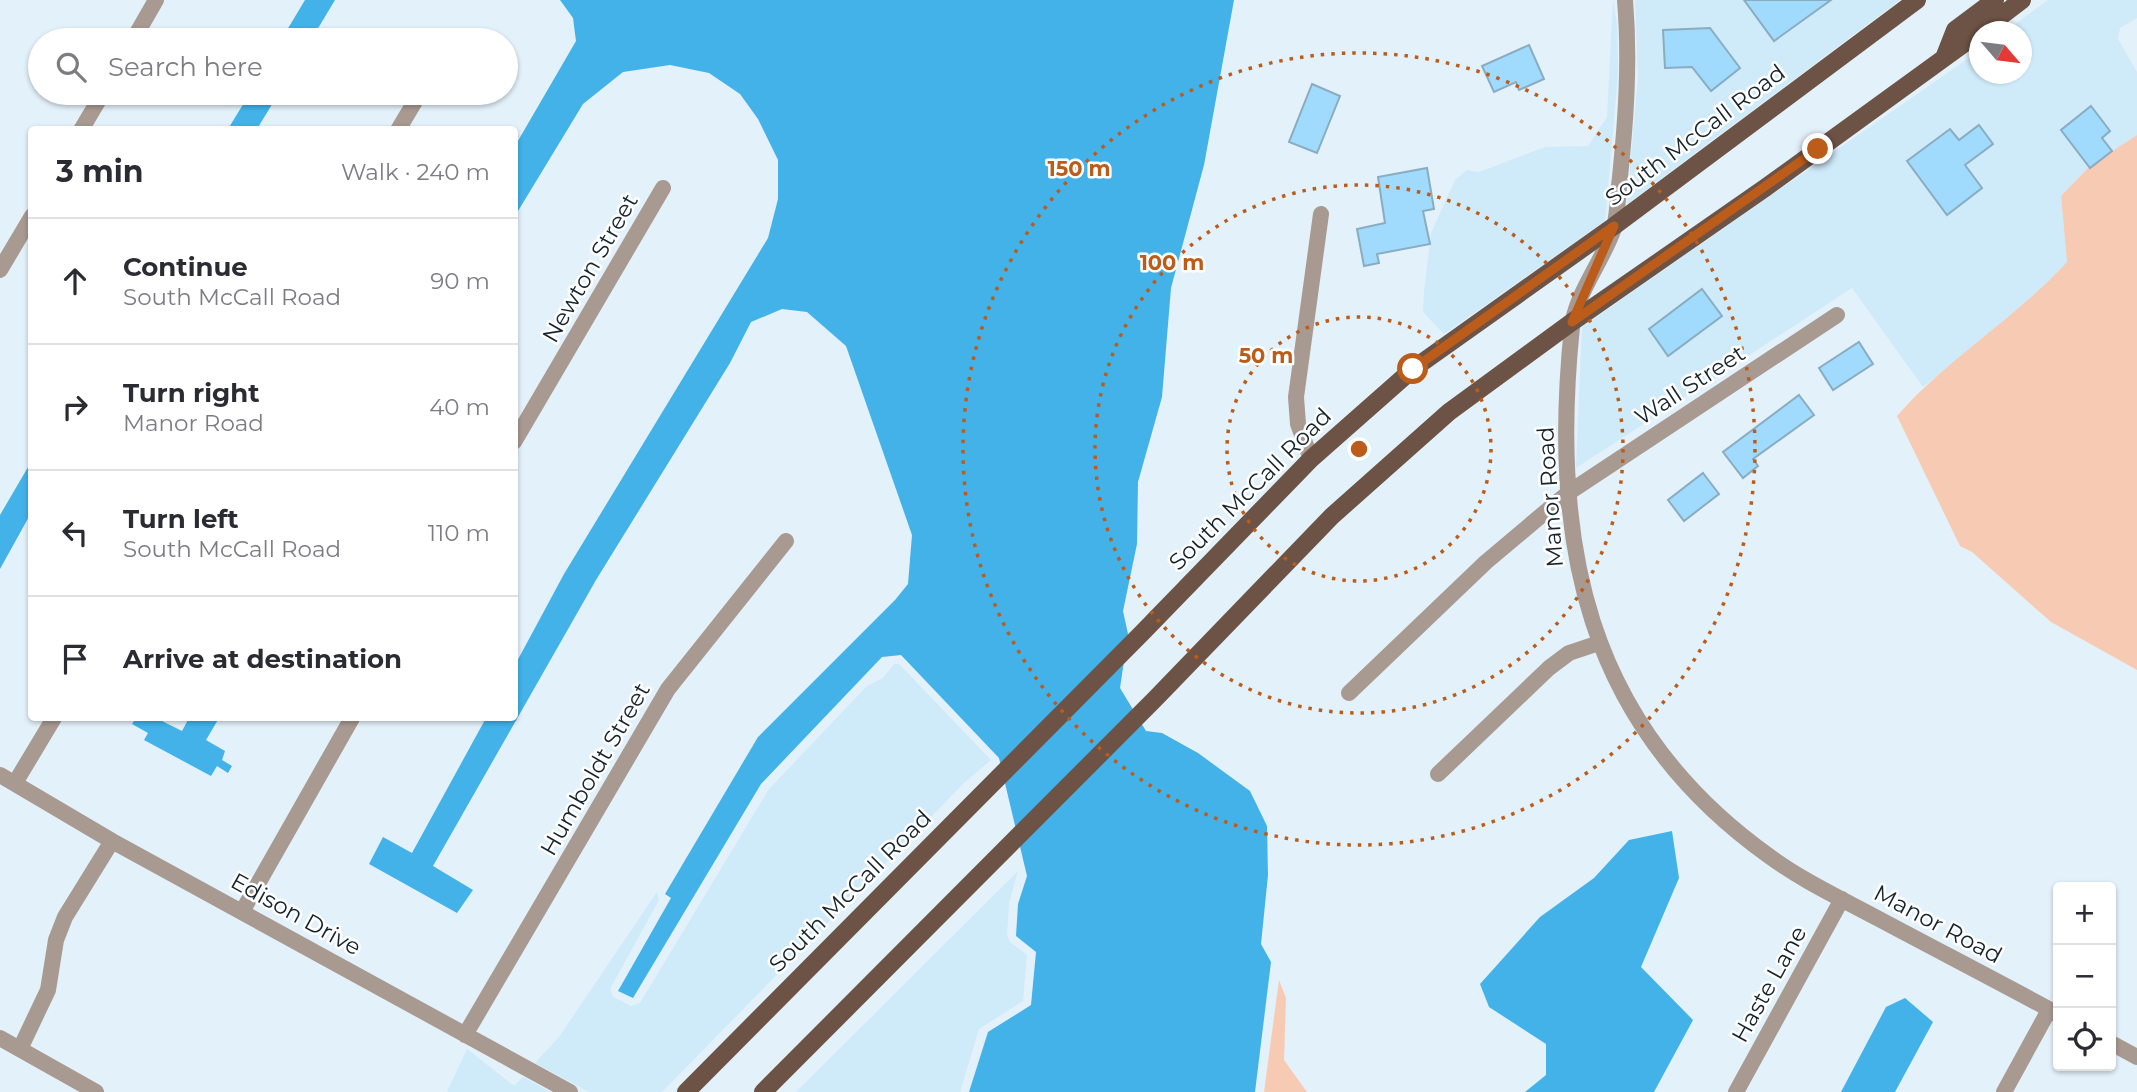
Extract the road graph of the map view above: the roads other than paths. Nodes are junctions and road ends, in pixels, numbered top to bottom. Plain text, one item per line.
1 (156, 0) edge
2 (1625, 0) edge
3 (1917, 0) edge
4 (1995, 0) edge
5 (2022, 0) edge
6 (1994, 21) edge
7 (140, 28) edge
8 (1969, 40) edge
9 (1944, 58) junction
10 (96, 105) edge
11 (413, 105) edge
12 (83, 126) edge
13 (400, 126) edge
14 (663, 188) dead end
15 (1321, 214) dead end
16 (28, 223) edge
17 (1614, 226) junction
18 (0, 270) edge
19 (1838, 315) dead end
20 (1572, 322) junction
21 (518, 435) edge
22 (1311, 459) junction
23 (1567, 493) junction
24 (786, 541) dead end
25 (1600, 643) junction
26 (1349, 693) dead end
27 (52, 721) edge
28 (350, 721) edge
29 (1438, 774) dead end
30 (0, 775) edge
31 (15, 783) junction
32 (111, 841) junction
33 (1842, 899) junction
34 (243, 910) junction
35 (2053, 1011) edge
36 (2053, 1014) edge
37 (465, 1035) junction
38 (0, 1038) edge
39 (2116, 1045) edge
40 (20, 1049) junction
41 (2137, 1057) edge
42 (96, 1092) edge
43 (570, 1092) edge
44 (686, 1092) edge
45 (763, 1092) edge
46 (1736, 1092) edge
47 (2004, 1092) edge

1 - 7 street
2 - 17 street, Manor Road
3 - 17 main road, South McCall Road
4 - 9 main road
5 - 6 main road
8 - 9 main road
9 - 20 main road
10 - 12 street
11 - 13 street
14 - 21 street, Newton Street
15 - 22 street
16 - 18 street
17 - 20 street, Manor Road
17 - 22 main road, South McCall Road
19 - 23 street, Wall Street
20 - 23 street, Manor Road
20 - 45 main road
22 - 44 main road, South McCall Road
23 - 25 street, Manor Road
23 - 26 street, Wall Street
24 - 37 street, Humboldt Street
25 - 29 street
25 - 33 street, Manor Road
27 - 31 street
28 - 34 street
30 - 31 street, Edison Drive
31 - 32 street, Edison Drive
32 - 34 street, Edison Drive
32 - 40 street
33 - 35 street, Manor Road
33 - 46 street, Haste Lane
34 - 37 street, Edison Drive
36 - 47 street
37 - 43 street, Edison Drive
38 - 40 street
39 - 41 street
40 - 42 street

